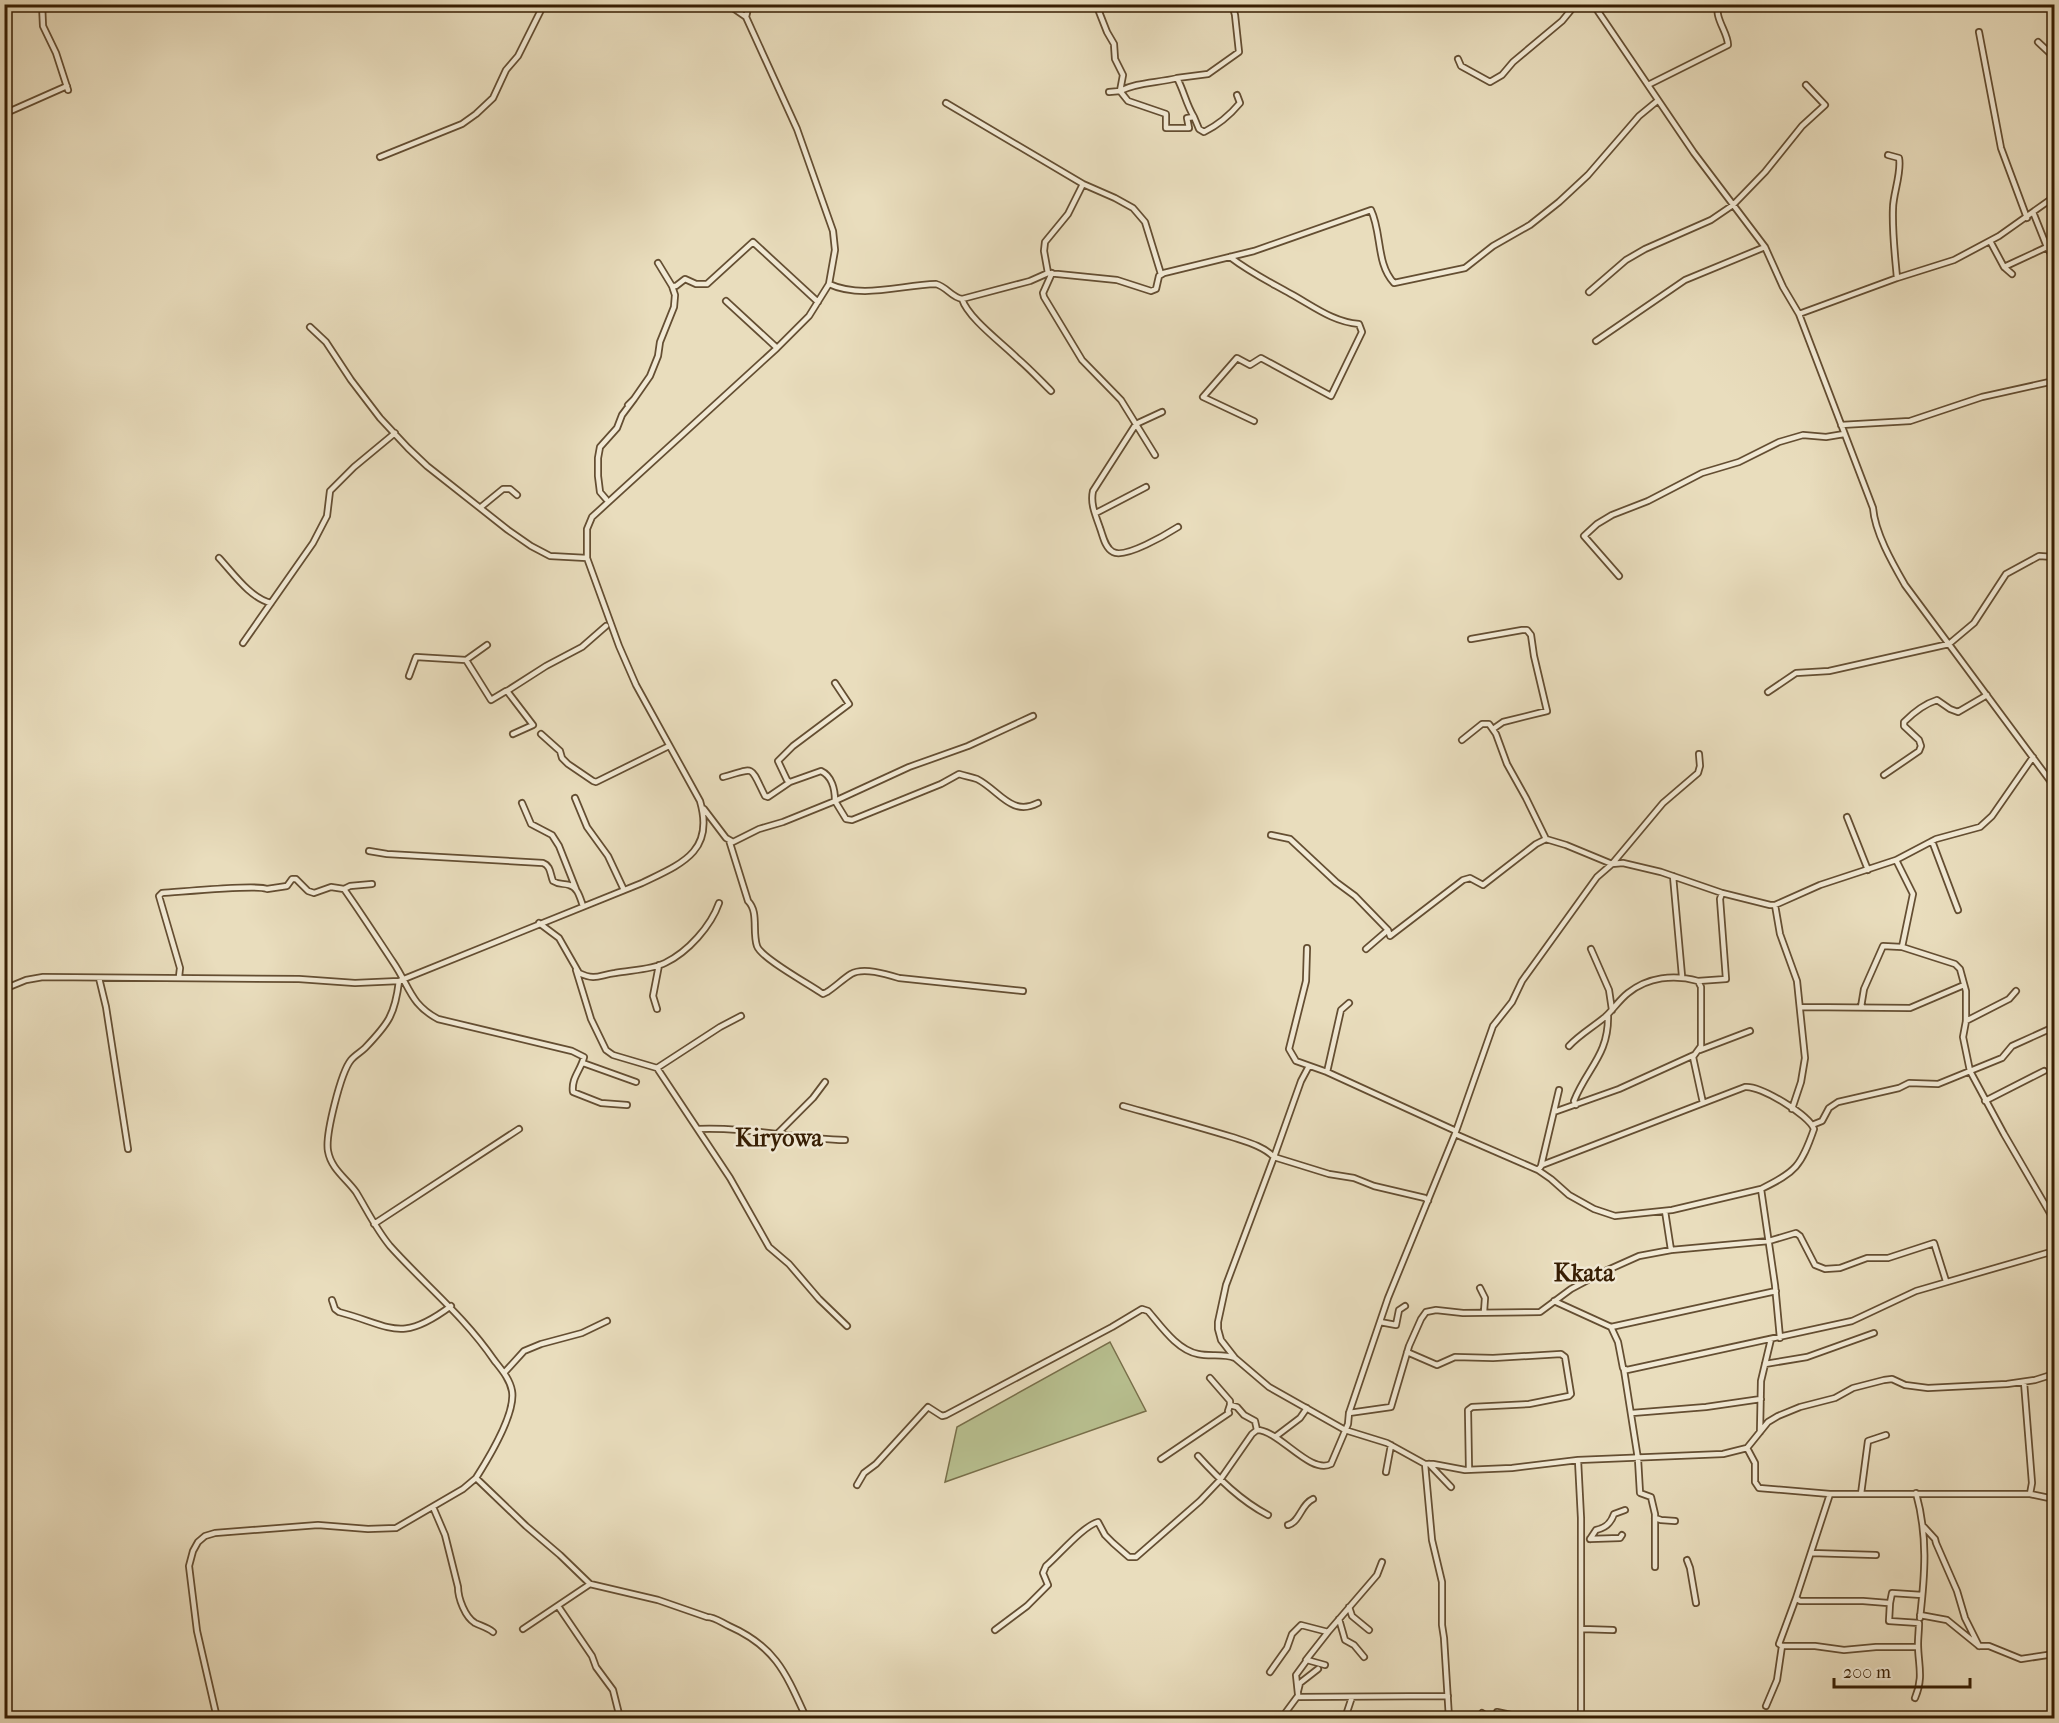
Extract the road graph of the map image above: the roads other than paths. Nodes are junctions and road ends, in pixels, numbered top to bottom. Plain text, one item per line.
1 (42, 4) edge
2 (544, 4) edge
3 (714, 4) edge
4 (726, 4) edge
5 (749, 4) edge
6 (1096, 4) edge
7 (1232, 4) edge
8 (1576, 4) edge
9 (1593, 4) edge
10 (1719, 4) edge
11 (746, 17) junction
12 (1979, 32) dead end
13 (2038, 42) dead end
14 (2055, 57) edge
15 (1458, 59) dead end
16 (1177, 78) junction
17 (1648, 85) junction
18 (1806, 85) dead end
19 (1120, 91) junction
20 (1109, 92) dead end
21 (1237, 95) dead end
22 (1656, 102) dead end
23 (946, 103) dead end
24 (6, 113) edge
25 (1194, 117) junction
26 (1888, 155) dead end
27 (380, 157) dead end
28 (1083, 184) junction
29 (2055, 197) edge
30 (1733, 205) junction
31 (2033, 212) junction
32 (2027, 218) junction
33 (1990, 241) junction
34 (2047, 247) junction
35 (1765, 248) junction
36 (1230, 257) junction
37 (2055, 259) edge
38 (658, 263) dead end
39 (2004, 267) junction
40 (1050, 273) junction
41 (1161, 274) junction
42 (2012, 274) dead end
43 (1897, 278) junction
44 (829, 284) junction
45 (672, 286) junction
46 (1589, 292) dead end
47 (962, 299) junction
48 (726, 301) dead end
49 (818, 302) junction
50 (1799, 314) junction
51 (310, 327) dead end
52 (1596, 341) dead end
53 (777, 348) junction
54 (2055, 381) edge
55 (1051, 391) dead end
56 (1162, 412) dead end
57 (1254, 421) dead end
58 (1136, 424) junction
59 (1841, 425) junction
60 (395, 434) junction
61 (1844, 434) junction
62 (1155, 455) dead end
63 (1146, 487) dead end
64 (517, 495) dead end
65 (606, 499) dead end
66 (482, 507) dead end
67 (1096, 513) junction
68 (1178, 527) dead end
69 (2055, 557) edge
70 (219, 558) dead end
71 (587, 558) junction
72 (1619, 576) dead end
73 (271, 603) junction
74 (606, 626) dead end
75 (1471, 639) dead end
76 (243, 643) dead end
77 (1949, 644) junction
78 (409, 676) dead end
79 (835, 683) dead end
80 (506, 691) dead end
81 (1768, 692) dead end
82 (1987, 695) junction
83 (1033, 716) dead end
84 (1493, 729) junction
85 (513, 734) dead end
86 (541, 734) dead end
87 (1462, 740) dead end
88 (669, 746) junction
89 (1699, 754) dead end
90 (2033, 757) junction
91 (1884, 775) dead end
92 (723, 777) dead end
93 (790, 782) junction
94 (2055, 786) edge
95 (574, 798) dead end
96 (835, 801) junction
97 (522, 803) dead end
98 (1038, 803) dead end
99 (702, 807) junction
100 (1847, 817) dead end
101 (1271, 835) dead end
102 (1546, 839) junction
103 (729, 840) junction
104 (1932, 841) junction
105 (369, 851) dead end
106 (1896, 860) junction
107 (1612, 864) junction
108 (1868, 870) junction
109 (1673, 876) junction
110 (372, 884) dead end
111 (344, 889) junction
112 (576, 889) junction
113 (624, 890) junction
114 (1722, 892) junction
115 (719, 903) dead end
116 (1775, 905) junction
117 (583, 906) junction
118 (1958, 910) dead end
119 (539, 923) junction
120 (1388, 930) junction
121 (1902, 947) junction
122 (1307, 948) dead end
123 (1366, 949) dead end
124 (1591, 949) dead end
125 (659, 965) junction
126 (576, 970) junction
127 (1682, 976) junction
128 (179, 977) junction
129 (99, 978) junction
130 (401, 981) junction
131 (1698, 981) junction
132 (1964, 985) junction
133 (4, 989) edge
134 (1023, 991) dead end
135 (2016, 991) dead end
136 (1348, 1003) dead end
137 (1800, 1007) junction
138 (1861, 1007) junction
139 (657, 1009) dead end
140 (1610, 1012) junction
141 (741, 1016) dead end
142 (1966, 1021) junction
143 (2055, 1027) edge
144 (1750, 1031) dead end
145 (1569, 1046) dead end
146 (1700, 1050) junction
147 (1694, 1055) junction
148 (583, 1063) junction
149 (1309, 1066) junction
150 (657, 1068) junction
151 (1970, 1071) junction
152 (2044, 1071) dead end
153 (1327, 1072) junction
154 (636, 1082) dead end
155 (825, 1082) dead end
156 (1559, 1090) dead end
157 (1985, 1101) junction
158 (1703, 1103) junction
159 (627, 1105) dead end
160 (1576, 1105) junction
161 (1123, 1106) dead end
162 (1792, 1109) junction
163 (1554, 1112) junction
164 (1812, 1125) junction
165 (519, 1129) dead end
166 (698, 1129) junction
167 (778, 1133) junction
168 (1456, 1133) junction
169 (845, 1140) dead end
170 (128, 1149) dead end
171 (1274, 1157) junction
172 (1539, 1168) junction
173 (1761, 1189) junction
174 (1428, 1201) junction
175 (1665, 1211) junction
176 (2055, 1220) edge
177 (374, 1224) junction
178 (1769, 1241) junction
179 (1671, 1250) junction
180 (2055, 1251) edge
181 (1946, 1281) junction
182 (1480, 1288) dead end
183 (1776, 1291) junction
184 (332, 1300) dead end
185 (1554, 1301) junction
186 (451, 1306) junction
187 (1406, 1306) dead end
188 (1484, 1312) junction
189 (607, 1321) dead end
190 (1380, 1322) junction
191 (847, 1326) dead end
192 (1611, 1326) junction
193 (1874, 1333) dead end
194 (1780, 1338) junction
195 (1771, 1339) junction
196 (1407, 1352) junction
197 (1235, 1358) junction
198 (1764, 1364) junction
199 (1624, 1370) junction
200 (504, 1373) junction
201 (2055, 1374) edge
202 (1210, 1378) dead end
203 (2024, 1382) junction
204 (1761, 1399) junction
205 (1230, 1405) junction
206 (1307, 1408) junction
207 (1350, 1413) junction
208 (1632, 1413) junction
209 (1257, 1430) junction
210 (1345, 1430) junction
211 (1760, 1432) junction
212 (1886, 1435) dead end
213 (1275, 1437) junction
214 (1391, 1445) junction
215 (1748, 1448) junction
216 (1198, 1456) dead end
217 (1161, 1459) dead end
218 (1638, 1459) junction
219 (1578, 1460) junction
220 (1427, 1464) junction
221 (1469, 1469) junction
222 (1386, 1472) dead end
223 (476, 1478) junction
224 (1220, 1480) junction
225 (857, 1485) dead end
226 (1451, 1487) dead end
227 (1916, 1493) junction
228 (1830, 1494) junction
229 (1861, 1494) junction
230 (2030, 1494) junction
231 (1313, 1499) dead end
232 (2055, 1499) edge
233 (433, 1506) junction
234 (1625, 1510) dead end
235 (1268, 1515) dead end
236 (1655, 1518) junction
237 (1675, 1521) dead end
238 (1288, 1525) dead end
239 (1924, 1527) junction
240 (1622, 1535) dead end
241 (1581, 1539) junction
242 (1590, 1539) junction
243 (1811, 1553) junction
244 (1876, 1555) dead end
245 (1687, 1560) dead end
246 (1382, 1562) dead end
247 (1655, 1567) dead end
248 (590, 1584) junction
249 (1922, 1595) junction
250 (1796, 1598) junction
251 (1696, 1603) dead end
252 (1890, 1603) junction
253 (558, 1606) junction
254 (1349, 1607) junction
255 (1920, 1615) junction
256 (1339, 1619) junction
257 (1919, 1623) junction
258 (523, 1629) dead end
259 (1582, 1629) junction
260 (1613, 1629) dead end
261 (994, 1630) dead end
262 (1370, 1630) dead end
263 (493, 1632) dead end
264 (1328, 1632) junction
265 (1782, 1646) junction
266 (1979, 1646) junction
267 (1918, 1647) junction
268 (2055, 1653) edge
269 (1364, 1657) dead end
270 (1306, 1660) junction
271 (1325, 1665) dead end
272 (1318, 1669) dead end
273 (1270, 1672) dead end
274 (1298, 1696) junction
275 (1448, 1696) junction
276 (1352, 1697) junction
277 (1915, 1698) dead end
278 (1766, 1706) dead end
279 (1497, 1712) dead end
280 (1482, 1713) dead end
281 (1511, 1715) dead end
282 (1283, 1716) dead end
283 (217, 1719) edge
284 (620, 1719) edge
285 (805, 1719) edge
286 (1345, 1719) edge
287 (1449, 1719) edge
288 (1489, 1719) edge
289 (1581, 1719) edge

1 - 24 street
2 - 27 street
3 - 4 street
4 - 11 street
5 - 11 street
6 - 19 street
7 - 16 street
8 - 15 street
9 - 17 street
10 - 17 street
11 - 44 street
12 - 32 street
13 - 14 street
16 - 19 street
16 - 25 street
17 - 30 street
18 - 30 street
19 - 20 street
19 - 25 street
21 - 25 street
22 - 36 street
23 - 28 street
26 - 43 street
28 - 40 street
28 - 41 street
29 - 31 street
30 - 35 street
30 - 46 street
31 - 32 street
31 - 34 street
32 - 33 street
33 - 39 street
33 - 43 street
34 - 37 street
34 - 39 street
35 - 50 street
35 - 52 street
36 - 41 street
36 - 57 street
38 - 45 street
39 - 42 street
40 - 41 street
40 - 47 street
40 - 58 street
43 - 50 street
44 - 47 street
44 - 49 street
45 - 49 street
45 - 65 street
47 - 55 street
48 - 53 street
49 - 53 street
50 - 59 street
51 - 60 street
53 - 71 street
54 - 59 street
56 - 58 street
58 - 62 street
58 - 67 street
59 - 61 street
60 - 71 street
60 - 73 street
61 - 72 street
61 - 77 street
63 - 67 street
64 - 66 street
67 - 68 street
69 - 77 street
70 - 73 street
71 - 88 street
73 - 76 street
74 - 85 street
75 - 84 street
77 - 81 street
77 - 82 street
78 - 80 street
79 - 93 street
82 - 90 street
82 - 91 street
83 - 96 street
84 - 87 street
84 - 102 street
86 - 88 street
88 - 99 street
89 - 107 street
90 - 94 street
90 - 104 street
92 - 93 street
93 - 96 street
95 - 113 street
96 - 98 street
96 - 103 street
97 - 112 street
99 - 103 street
99 - 113 street
100 - 108 street
101 - 120 street
102 - 107 street
102 - 120 street
103 - 134 street
104 - 106 street
104 - 118 street
105 - 112 street
106 - 108 street
106 - 121 street
107 - 109 street
107 - 168 street
108 - 116 street
109 - 114 street
109 - 127 street
110 - 111 street
111 - 128 street
111 - 130 street
112 - 117 street
113 - 117 street
114 - 116 street
114 - 131 street
115 - 125 street
116 - 137 street
117 - 119 street
119 - 126 street
119 - 130 street
120 - 123 street
121 - 132 street
121 - 138 street
122 - 149 street
124 - 140 street
125 - 126 street
125 - 139 street
126 - 150 street
127 - 131 street
127 - 140 street
128 - 129 street
128 - 130 street
129 - 133 street
129 - 170 street
130 - 148 street
130 - 177 street
131 - 146 street
132 - 138 street
132 - 142 street
135 - 142 street
136 - 153 street
137 - 138 street
137 - 162 street
140 - 145 street
140 - 160 street
141 - 150 street
142 - 151 street
143 - 151 street
144 - 146 street
146 - 147 street
147 - 158 street
147 - 160 street
148 - 154 street
148 - 159 street
149 - 153 street
149 - 171 street
150 - 166 street
151 - 157 street
151 - 164 street
152 - 157 street
153 - 168 street
155 - 167 street
156 - 163 street
157 - 176 street
158 - 162 street
158 - 172 street
160 - 163 street
161 - 171 street
162 - 164 street
163 - 172 street
164 - 173 street
165 - 177 street
166 - 167 street
166 - 191 street
167 - 169 street
168 - 172 street
168 - 174 street
171 - 174 street
171 - 197 street
172 - 175 street
173 - 175 street
173 - 178 street
174 - 190 street
175 - 179 street
177 - 186 street
178 - 179 street
178 - 181 street
178 - 183 street
179 - 185 street
180 - 181 street
181 - 194 street
182 - 188 street
183 - 192 street
183 - 194 street
184 - 186 street
185 - 188 street
185 - 192 street
186 - 200 street
187 - 190 street
188 - 196 street
189 - 200 street
190 - 207 street
192 - 199 street
193 - 198 street
194 - 195 street
195 - 198 street
195 - 199 street
196 - 207 street
196 - 221 street
197 - 206 street
197 - 225 street
198 - 204 street
199 - 208 street
200 - 223 street
201 - 203 street
202 - 205 street
203 - 211 street
203 - 230 street
204 - 208 street
204 - 211 street
205 - 209 street
205 - 217 street
206 - 210 street
206 - 213 street
207 - 210 street
208 - 218 street
209 - 213 street
209 - 224 street
210 - 213 street
210 - 214 street
211 - 215 street
212 - 229 street
214 - 220 street
214 - 222 street
215 - 218 street
215 - 228 street
216 - 224 street
218 - 219 street
218 - 236 street
219 - 221 street
219 - 241 street
220 - 221 street
220 - 226 street
220 - 275 street
223 - 233 street
223 - 248 street
224 - 235 street
224 - 261 street
227 - 229 street
227 - 230 street
227 - 239 street
228 - 229 street
228 - 243 street
230 - 232 street
231 - 238 street
233 - 263 street
233 - 283 street
234 - 242 street
236 - 237 street
236 - 247 street
239 - 249 street
239 - 266 street
240 - 242 street
241 - 242 street
241 - 259 street
243 - 244 street
243 - 250 street
245 - 251 street
246 - 254 street
248 - 253 street
248 - 285 street
249 - 252 street
249 - 255 street
250 - 252 street
250 - 265 street
252 - 257 street
253 - 258 street
253 - 284 street
254 - 256 street
254 - 262 street
255 - 257 street
255 - 266 street
256 - 264 street
256 - 269 street
257 - 267 street
259 - 260 street
259 - 289 street
264 - 270 street
264 - 273 street
265 - 267 street
265 - 278 street
266 - 268 street
267 - 277 street
270 - 271 street
270 - 274 street
272 - 274 street
274 - 276 street
274 - 282 street
275 - 276 street
275 - 287 street
276 - 286 street
279 - 281 street
280 - 288 street

